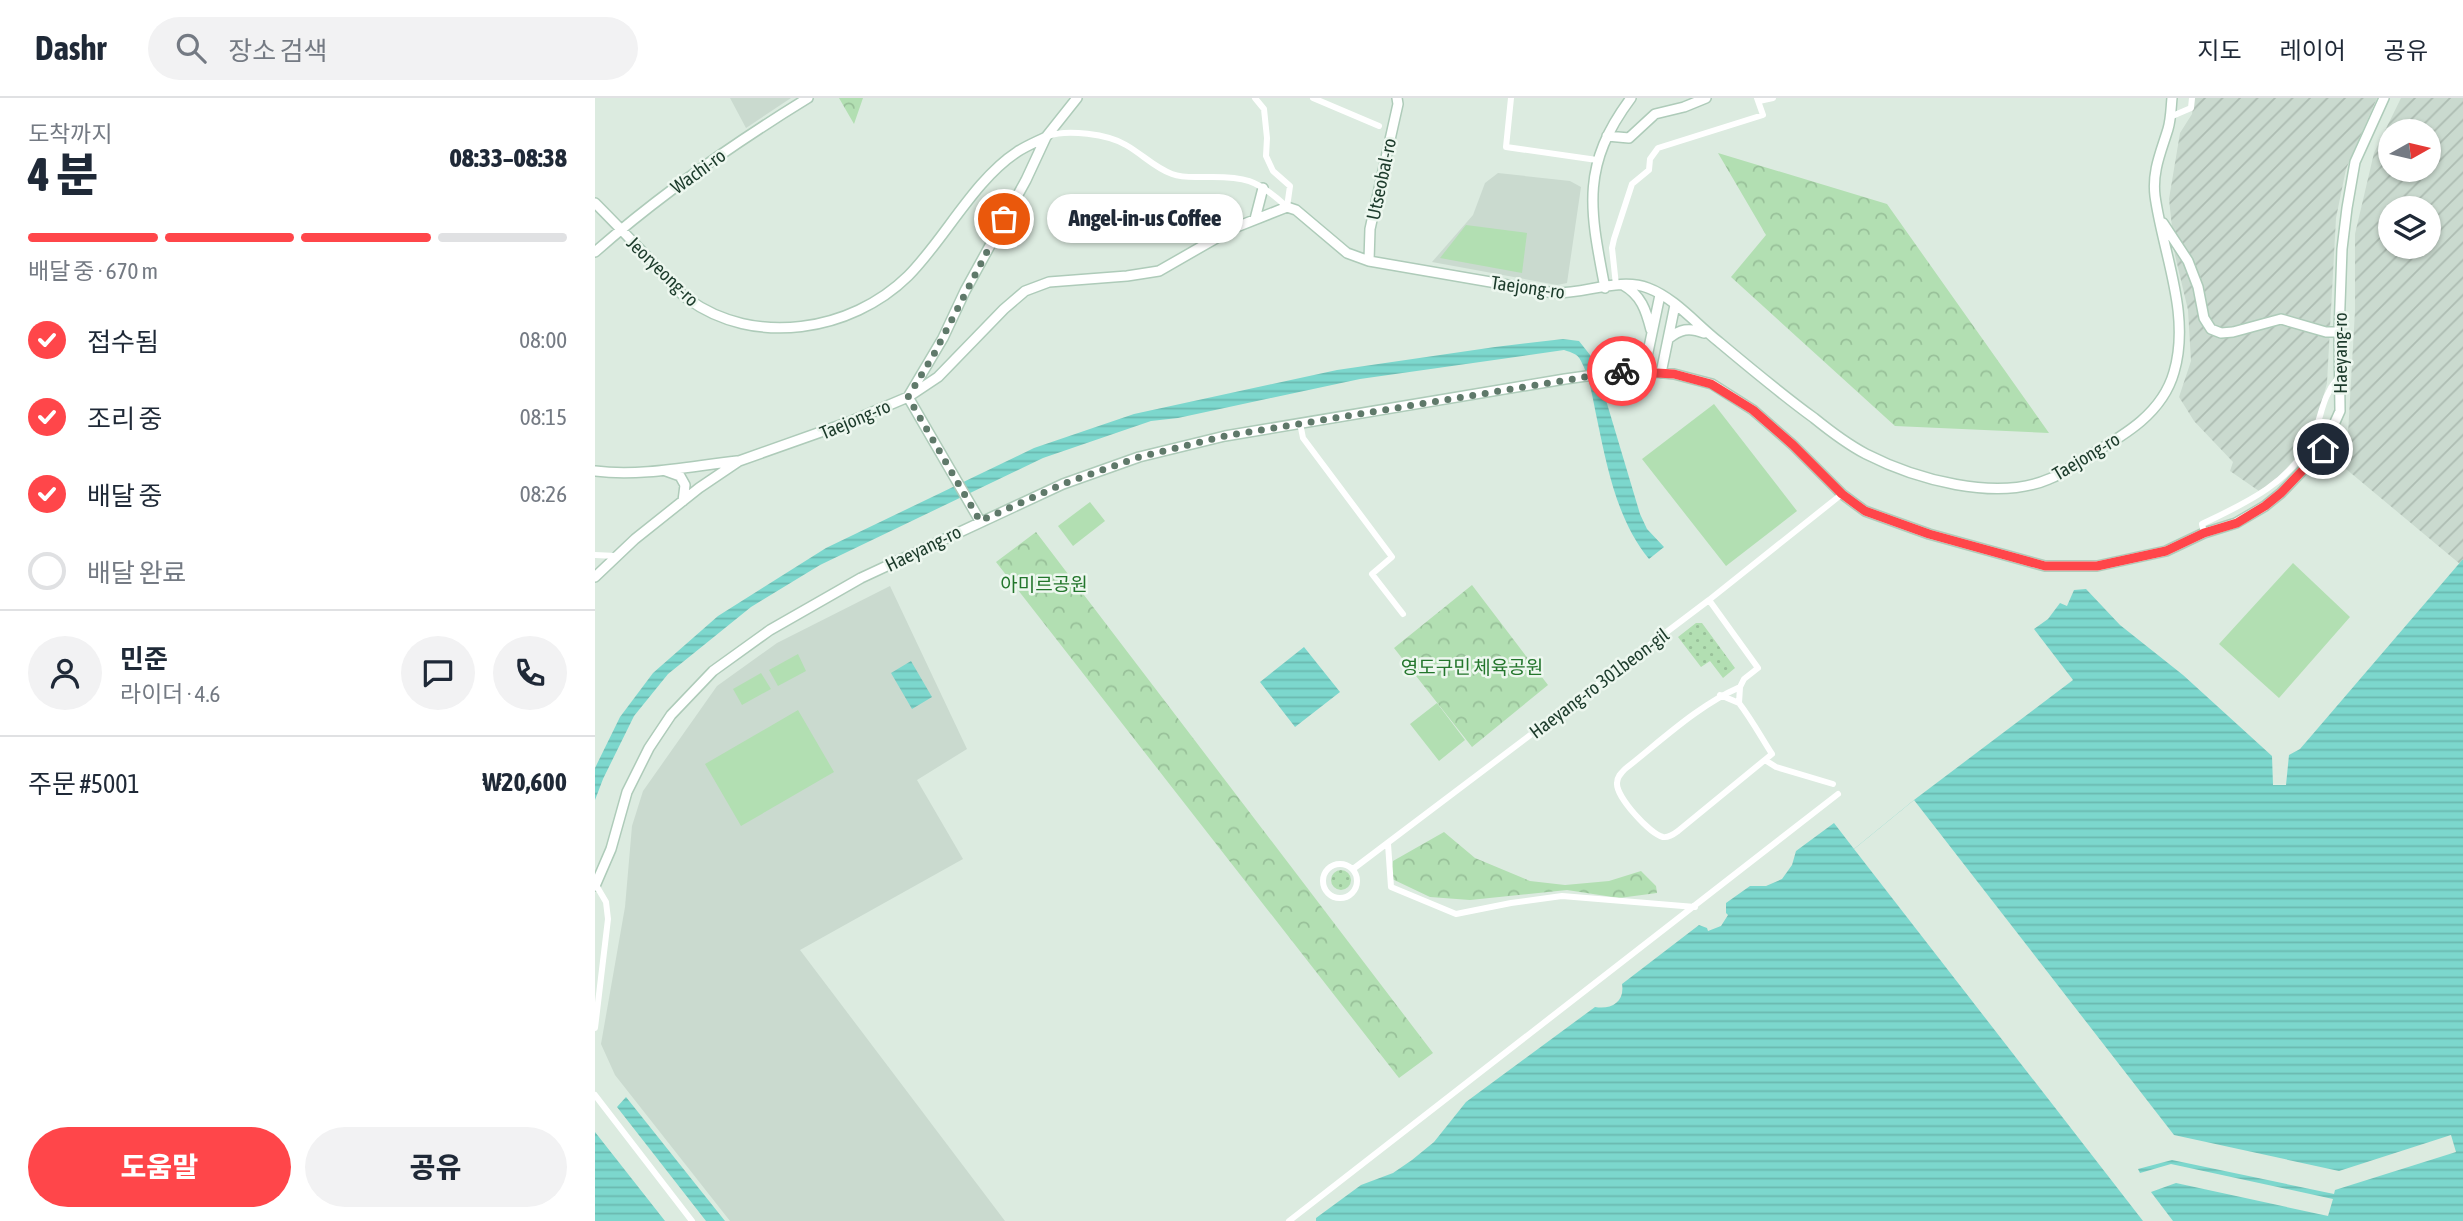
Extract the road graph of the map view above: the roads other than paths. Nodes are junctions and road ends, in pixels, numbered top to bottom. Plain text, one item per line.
1 (808, 98) edge
2 (1077, 98) edge
3 (1255, 98) edge
4 (1313, 98) edge
5 (1397, 98) edge
6 (1511, 98) edge
7 (1632, 98) edge
8 (1706, 98) edge
9 (1773, 98) edge
10 (2166, 98) edge
11 (2172, 98) edge
12 (2192, 98) edge
13 (2384, 98) edge
14 (1758, 100) edge
15 (2170, 113) junction
16 (1380, 126) dead end
17 (1607, 136) junction
18 (1045, 137) junction
19 (1597, 160) junction
20 (1263, 188) junction
21 (595, 203) edge
22 (1287, 207) junction
23 (2160, 218) junction
24 (1255, 219) junction
25 (621, 229) junction
26 (595, 252) edge
27 (1369, 261) junction
28 (2188, 261) junction
29 (2171, 264) junction
30 (1619, 284) junction
31 (1605, 288) junction
32 (1660, 295) junction
33 (1675, 305) junction
34 (2339, 332) junction
35 (1652, 333) junction
36 (1710, 335) junction
37 (1668, 339) junction
38 (1644, 371) junction
39 (1661, 373) junction
40 (2338, 379) junction
41 (908, 397) junction
42 (1300, 423) junction
43 (739, 461) junction
44 (685, 467) junction
45 (661, 469) junction
46 (595, 471) edge
47 (699, 488) junction
48 (1842, 494) junction
49 (683, 501) junction
50 (980, 521) junction
51 (2204, 533) junction
52 (595, 555) edge
53 (616, 556) junction
54 (595, 577) edge
55 (1709, 600) junction
56 (1403, 614) dead end
57 (1740, 687) junction
58 (1720, 695) junction
59 (1739, 704) junction
60 (1765, 760) junction
61 (1833, 784) dead end
62 (1838, 794) dead end
63 (1388, 844) junction
64 (1353, 869) junction
65 (595, 885) edge
66 (1695, 907) junction
67 (595, 1028) edge
68 (595, 1095) edge
69 (692, 1221) edge
70 (1289, 1221) edge

1 - 25 main road, Wachi-ro
2 - 18 main road
3 - 22 street
4 - 16 street
5 - 27 main road, Utseobal-ro
6 - 19 street
7 - 17 main road
8 - 17 main road
9 - 14 street
10 - 15 main road
11 - 15 main road, Taejong-ro
12 - 15 street
13 - 34 main road, Haeyang-ro
14 - 30 street
15 - 23 main road, Taejong-ro
17 - 19 main road
18 - 20 street
18 - 25 main road, Jeoryeong-ro
18 - 41 main road
19 - 31 main road
20 - 22 street
20 - 24 main road
21 - 25 main road, Jeoryeong-ro
22 - 24 main road, Taejong-ro
22 - 27 main road, Taejong-ro
23 - 28 main road
23 - 29 main road, Taejong-ro
24 - 41 main road, Taejong-ro
25 - 26 main road, Wachi-ro
27 - 31 main road, Taejong-ro
28 - 29 main road
28 - 34 main road
29 - 36 main road, Taejong-ro
30 - 31 main road, Taejong-ro
30 - 32 main road, Taejong-ro
30 - 35 main road
32 - 33 main road, Taejong-ro
32 - 35 main road
33 - 36 main road, Taejong-ro
33 - 37 main road
34 - 40 main road, Haeyang-ro
35 - 38 main road
36 - 37 main road
37 - 39 main road
38 - 39 main road, Haeyang-ro
38 - 42 main road, Haeyang-ro
39 - 48 main road, Haeyang-ro
40 - 51 street
40 - 51 main road, Haeyang-ro
41 - 43 main road, Taejong-ro
41 - 50 main road
42 - 50 main road, Haeyang-ro
42 - 56 street
43 - 44 main road
43 - 47 main road, Taejong-ro
44 - 45 main road
44 - 47 main road
45 - 46 main road
45 - 49 main road
47 - 49 main road, Taejong-ro
48 - 51 main road, Haeyang-ro
48 - 55 street, Haeyang-ro 301beon-gil
49 - 53 main road, Taejong-ro
50 - 65 main road, Haeyang-ro
52 - 53 street
53 - 54 main road, Taejong-ro
55 - 57 street
55 - 63 street, Haeyang-ro 301beon-gil
57 - 58 street
57 - 59 street
58 - 59 street
58 - 60 street
59 - 60 street
60 - 61 street
62 - 66 street
63 - 64 street, Haeyang-ro 301beon-gil
63 - 66 street
64 - 64 street
65 - 67 street
66 - 70 street
68 - 69 street

